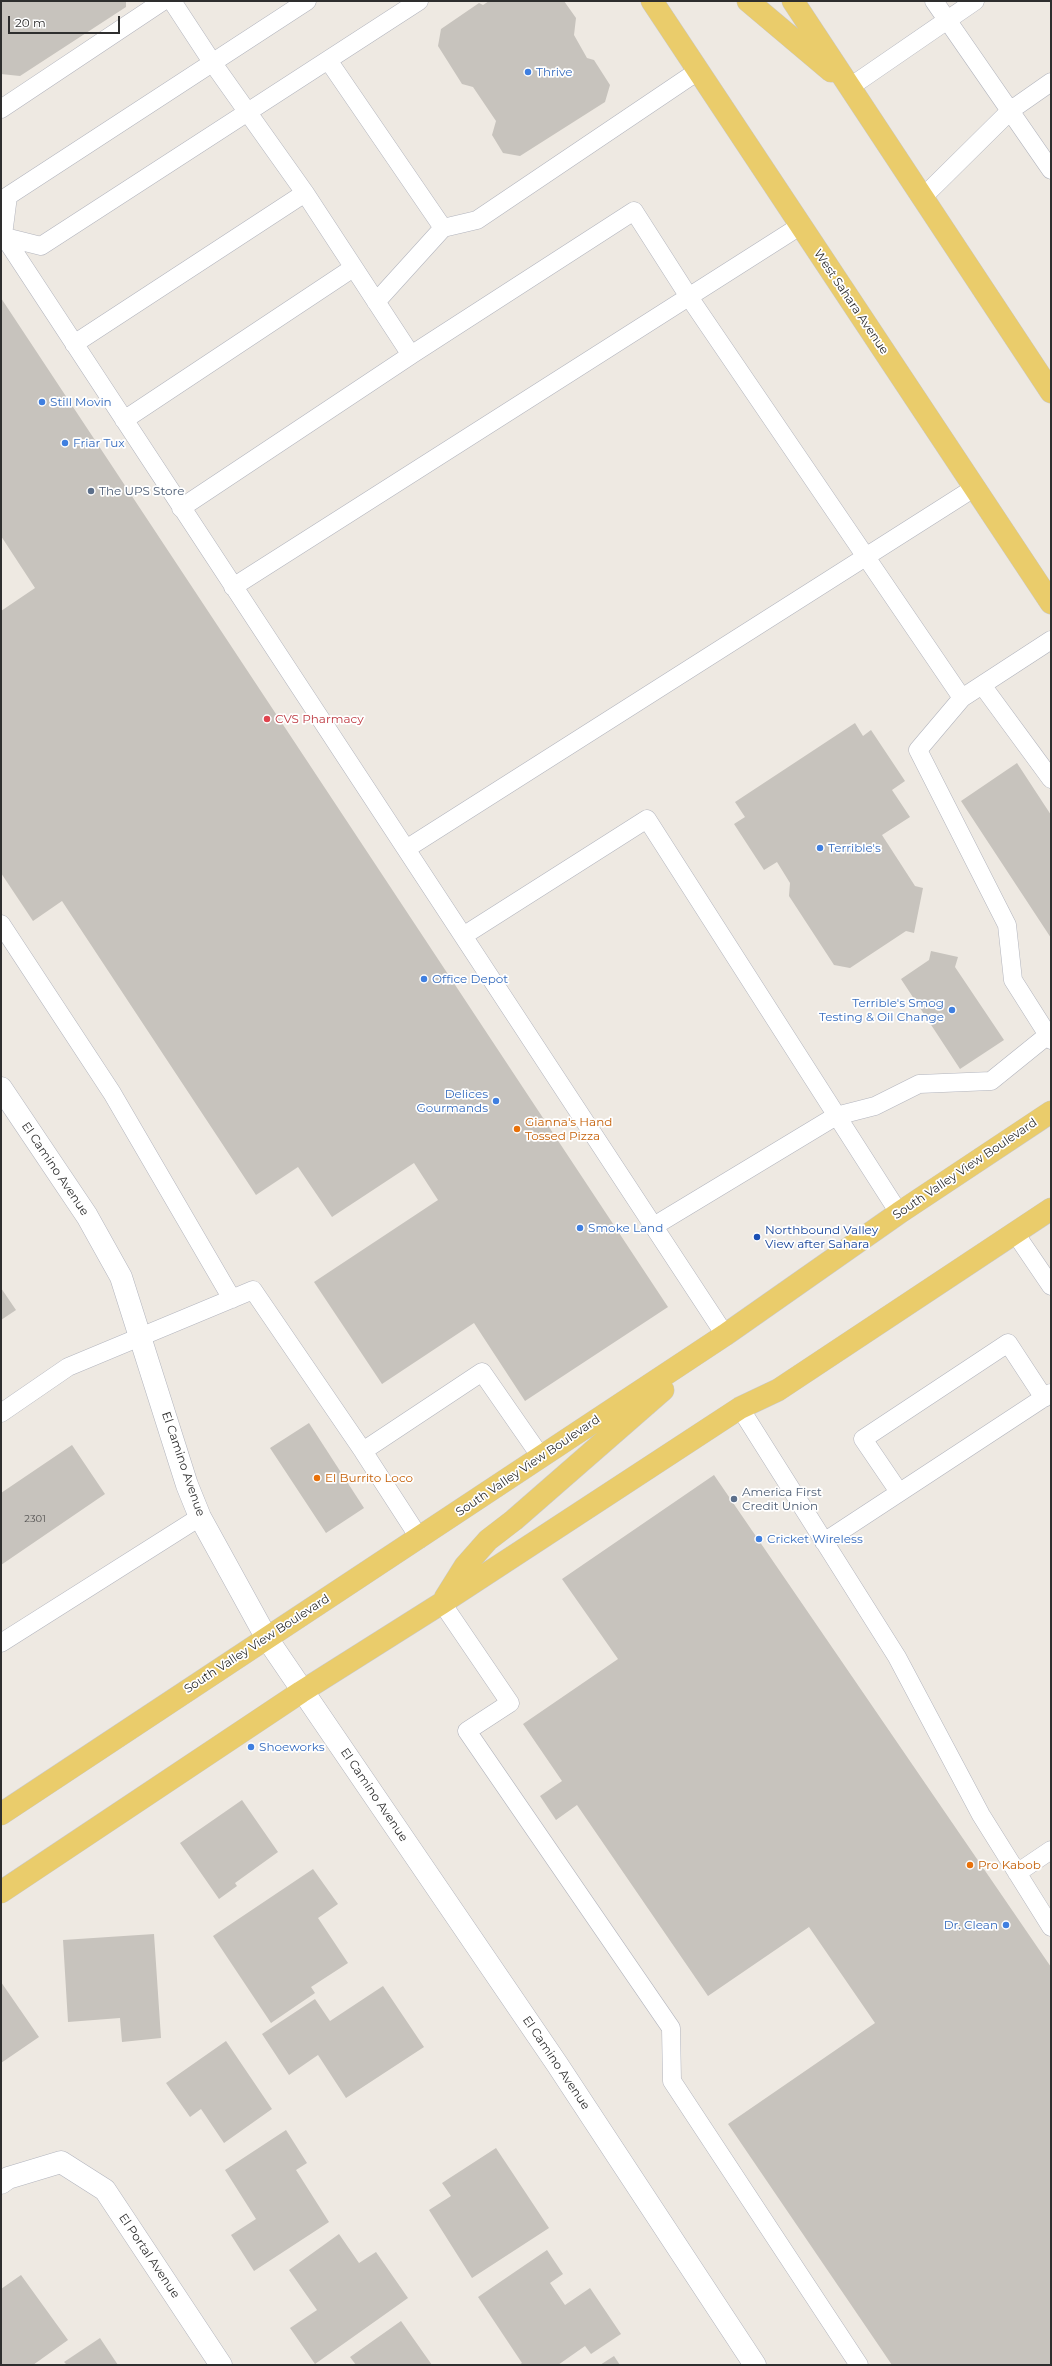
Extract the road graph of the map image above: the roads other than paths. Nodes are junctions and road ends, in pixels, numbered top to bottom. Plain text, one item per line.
1 (163, 1) edge
2 (172, 1) edge
3 (307, 1) edge
4 (419, 1) edge
5 (652, 1) edge
6 (748, 1) edge
7 (793, 1) edge
8 (934, 1) edge
9 (975, 1) edge
10 (948, 21) junction
11 (328, 60) junction
12 (212, 62) junction
13 (698, 71) junction
14 (1051, 82) edge
15 (850, 87) junction
16 (1, 108) edge
17 (1012, 110) junction
18 (247, 112) junction
19 (1051, 170) edge
20 (305, 193) junction
21 (922, 196) junction
22 (800, 226) junction
23 (443, 228) junction
24 (2, 236) edge
25 (353, 268) junction
26 (689, 297) junction
27 (376, 302) junction
28 (74, 344) junction
29 (410, 355) junction
30 (1051, 392) edge
31 (124, 420) junction
32 (974, 488) junction
33 (182, 508) junction
34 (866, 556) junction
35 (233, 587) junction
36 (1051, 603) edge
37 (1051, 640) edge
38 (982, 685) junction
39 (962, 698) junction
40 (1051, 779) edge
41 (406, 849) junction
42 (1, 924) edge
43 (463, 936) junction
44 (1049, 1037) edge
45 (1, 1088) edge
46 (1051, 1112) edge
47 (836, 1116) junction
48 (1051, 1209) edge
49 (899, 1213) junction
50 (654, 1226) junction
51 (1015, 1233) junction
52 (1051, 1286) edge
53 (232, 1299) junction
54 (725, 1335) junction
55 (142, 1338) junction
56 (1047, 1395) edge
57 (740, 1408) junction
58 (1, 1413) edge
59 (363, 1451) junction
60 (541, 1457) junction
61 (899, 1492) junction
62 (200, 1517) junction
63 (420, 1539) junction
64 (824, 1542) junction
65 (442, 1603) junction
66 (266, 1637) junction
67 (1, 1643) edge
68 (301, 1692) junction
69 (1, 1814) edge
70 (1051, 1850) edge
71 (1017, 1873) junction
72 (1, 1892) edge
73 (1051, 1927) edge
74 (1, 2183) edge
75 (221, 2365) edge
76 (756, 2365) edge
77 (859, 2365) edge

1 - 16 lane
2 - 12 lane
3 - 12 lane
4 - 11 lane
5 - 13 main road, West Sahara Avenue
6 - 15 main road
7 - 15 main road
8 - 10 lane
9 - 10 lane
10 - 15 lane
10 - 17 lane
11 - 18 lane
11 - 23 lane
12 - 18 lane
12 - 24 lane
13 - 22 main road, West Sahara Avenue
13 - 23 lane
14 - 17 lane
15 - 21 main road
17 - 19 lane
17 - 21 lane
18 - 20 lane
18 - 24 lane
20 - 25 lane
20 - 28 lane
21 - 30 main road
22 - 26 lane
22 - 32 main road, West Sahara Avenue
23 - 27 lane
24 - 28 lane
25 - 27 lane
25 - 31 lane
26 - 29 lane
26 - 34 lane
26 - 35 lane
27 - 29 lane
28 - 31 lane
29 - 33 lane
31 - 33 lane
32 - 34 lane
32 - 36 main road, West Sahara Avenue
33 - 35 lane
34 - 39 lane
34 - 41 lane
35 - 41 lane
37 - 38 lane
38 - 39 lane
38 - 40 lane
39 - 44 lane
41 - 43 lane
42 - 53 lane
43 - 47 lane
43 - 50 lane
44 - 47 lane
45 - 55 street, El Camino Avenue
46 - 49 main road, South Valley View Boulevard
47 - 49 lane
47 - 50 lane
48 - 51 main road
49 - 54 main road, South Valley View Boulevard
50 - 54 lane
51 - 52 lane
51 - 57 main road
53 - 55 lane
53 - 59 lane
54 - 60 main road, South Valley View Boulevard
54 - 65 main road
55 - 58 lane
55 - 62 street, El Camino Avenue
56 - 61 lane
56 - 61 lane
57 - 64 lane
57 - 65 main road
59 - 60 lane
59 - 63 lane
60 - 63 main road, South Valley View Boulevard
61 - 64 lane
62 - 66 street, El Camino Avenue
62 - 67 lane
63 - 66 main road, South Valley View Boulevard
64 - 71 lane
65 - 68 main road
65 - 77 lane
66 - 68 street, El Camino Avenue
66 - 69 main road, South Valley View Boulevard
68 - 72 main road
68 - 76 street, El Camino Avenue
70 - 71 lane
71 - 73 lane
74 - 75 street, El Portal Avenue

